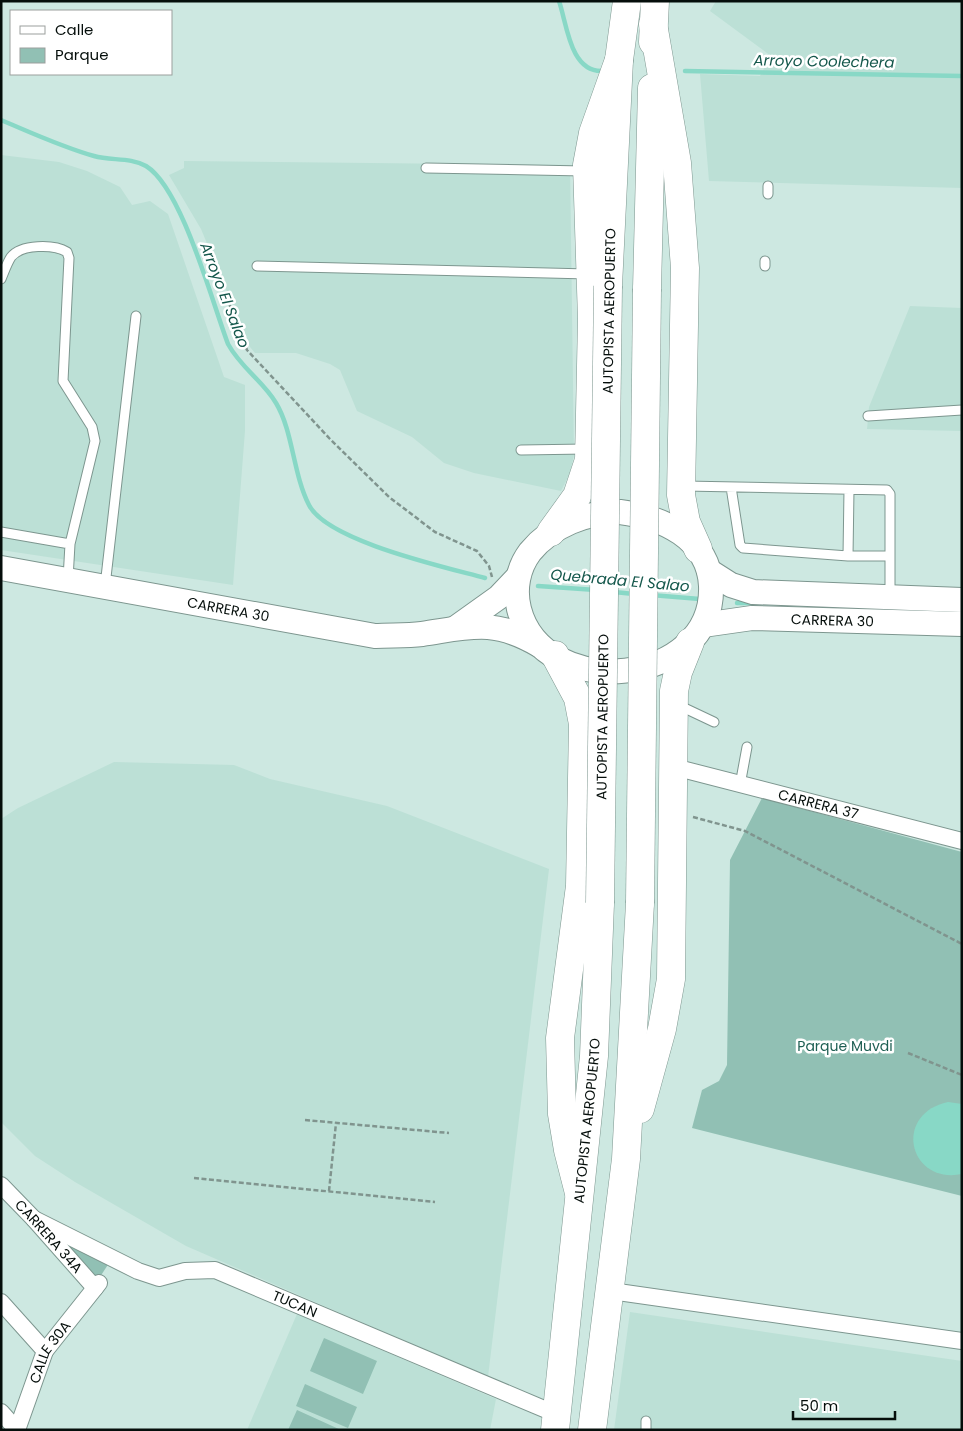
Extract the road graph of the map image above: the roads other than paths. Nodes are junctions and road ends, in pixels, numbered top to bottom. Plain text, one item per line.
1 (627, 1) edge
2 (654, 13) edge
3 (619, 60) junction
4 (426, 168) dead end
5 (587, 171) junction
6 (257, 266) dead end
7 (1, 279) edge
8 (599, 280) junction
9 (136, 316) dead end
10 (962, 410) edge
11 (868, 416) dead end
12 (589, 449) junction
13 (521, 450) dead end
14 (680, 486) junction
15 (731, 487) junction
16 (849, 490) junction
17 (1, 532) edge
18 (551, 532) junction
19 (70, 544) junction
20 (848, 556) junction
21 (890, 556) junction
22 (704, 560) junction
23 (1, 568) edge
24 (518, 576) junction
25 (68, 580) junction
26 (105, 587) junction
27 (890, 598) junction
28 (962, 600) edge
29 (962, 624) edge
30 (457, 627) junction
31 (697, 634) junction
32 (548, 651) junction
33 (673, 703) junction
34 (714, 722) dead end
35 (747, 747) dead end
36 (674, 767) junction
37 (740, 785) junction
38 (962, 841) edge
39 (626, 1159) junction
40 (1, 1185) edge
41 (580, 1193) junction
42 (34, 1219) junction
43 (97, 1286) joint
44 (611, 1291) junction
45 (1, 1302) edge
46 (962, 1341) edge
47 (45, 1350) junction
48 (1, 1412) edge
49 (555, 1426) edge
50 (17, 1430) edge
51 (592, 1430) edge

1 - 3 highway, AUTOPISTA AEROPUERTO
2 - 14 highway
2 - 39 highway, bridge
3 - 5 highway
3 - 8 highway, AUTOPISTA AEROPUERTO
4 - 5 lane
5 - 8 highway
6 - 8 lane
7 - 19 lane
8 - 12 highway
8 - 41 highway, AUTOPISTA AEROPUERTO, bridge
9 - 26 lane
10 - 11 lane
12 - 13 lane
12 - 18 highway
14 - 15 lane
14 - 22 highway
15 - 16 lane
15 - 20 lane
16 - 20 lane
16 - 21 lane
17 - 19 lane
18 - 22 street
18 - 24 street
19 - 25 lane
20 - 21 lane
21 - 27 lane
22 - 27 street, CARRERA 30
22 - 31 street
23 - 25 street, CARRERA 30
24 - 30 street, CARRERA 30
24 - 32 street
25 - 26 street, CARRERA 30
26 - 30 street, CARRERA 30
27 - 28 street, CARRERA 30
29 - 31 street, CARRERA 30
30 - 32 street, CARRERA 30
31 - 32 street
31 - 33 highway
32 - 41 highway
33 - 34 lane
33 - 36 highway
35 - 37 lane
36 - 37 street, CARRERA 37
36 - 39 highway
37 - 38 street, CARRERA 37
39 - 44 highway
40 - 42 street, CARRERA 34A
41 - 49 highway, AUTOPISTA AEROPUERTO
42 - 43 street, CARRERA 34A
42 - 49 street, TUCAN
43 - 47 street, CALLE 30A
44 - 46 street
44 - 51 highway
45 - 47 street
47 - 50 street, CALLE 30A
48 - 50 street

